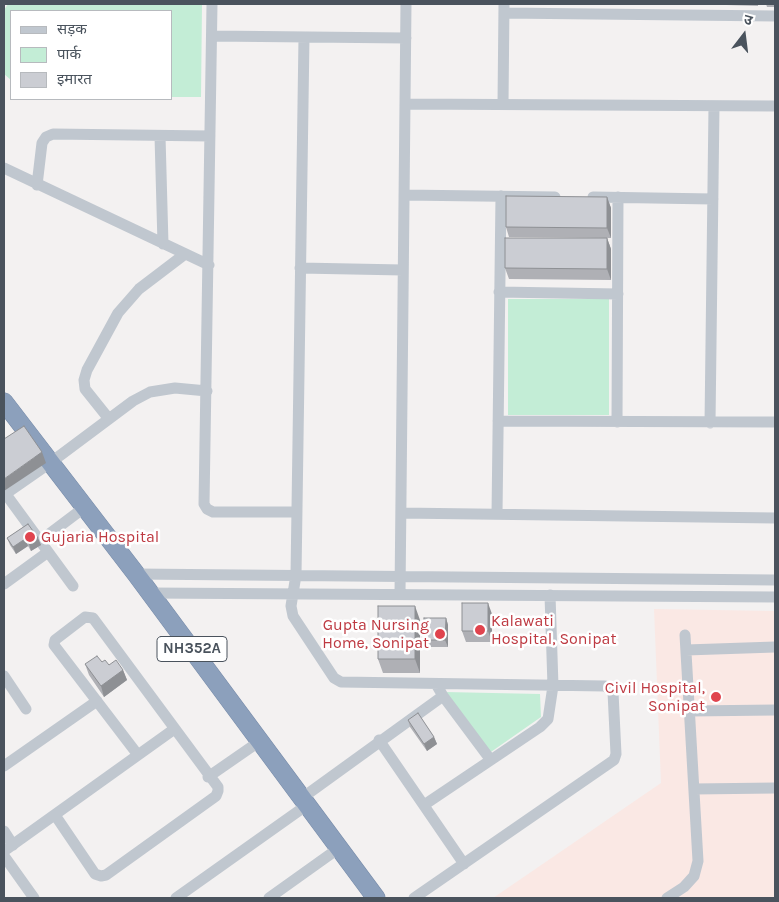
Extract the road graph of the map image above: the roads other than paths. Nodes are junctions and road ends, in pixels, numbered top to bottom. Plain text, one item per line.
1 (212, 4) edge
2 (406, 4) edge
3 (504, 8) edge
4 (716, 10) edge
5 (775, 16) edge
6 (212, 36) junction
7 (304, 37) junction
8 (406, 38) junction
9 (405, 104) junction
10 (503, 104) junction
11 (714, 106) junction
12 (775, 106) edge
13 (160, 136) junction
14 (210, 136) junction
15 (4, 168) edge
16 (37, 185) junction
17 (404, 195) junction
18 (501, 196) junction
19 (618, 198) junction
20 (713, 199) junction
21 (163, 244) junction
22 (185, 254) junction
23 (209, 265) junction
24 (300, 268) junction
25 (403, 270) junction
26 (499, 292) junction
27 (618, 294) junction
28 (207, 391) junction
29 (4, 402) edge
30 (109, 419) junction
31 (498, 421) junction
32 (617, 422) junction
33 (775, 422) edge
34 (710, 423) junction
35 (50, 463) junction
36 (5, 494) edge
37 (85, 507) junction
38 (297, 512) junction
39 (401, 513) junction
40 (496, 514) junction
41 (775, 518) edge
42 (40, 541) junction
43 (48, 552) junction
44 (136, 574) junction
45 (296, 575) junction
46 (400, 576) junction
47 (775, 580) edge
48 (4, 584) edge
49 (73, 586) dead end
50 (150, 593) junction
51 (292, 594) junction
52 (400, 594) junction
53 (550, 595) junction
54 (775, 597) edge
55 (686, 635) dead end
56 (775, 647) edge
57 (686, 650) junction
58 (4, 676) edge
59 (436, 684) junction
60 (553, 686) junction
61 (443, 696) junction
62 (96, 701) junction
63 (26, 709) dead end
64 (775, 710) edge
65 (690, 711) junction
66 (173, 730) junction
67 (379, 740) junction
68 (260, 741) junction
69 (138, 755) junction
70 (490, 759) junction
71 (4, 766) edge
72 (208, 776) junction
73 (775, 788) edge
74 (694, 789) junction
75 (305, 802) junction
76 (424, 804) junction
77 (55, 815) junction
78 (4, 831) edge
79 (8, 848) edge
80 (339, 848) junction
81 (4, 856) edge
82 (464, 864) junction
83 (34, 898) edge
84 (176, 898) edge
85 (269, 898) edge
86 (376, 898) edge
87 (414, 898) edge
88 (667, 898) edge

1 - 6 street
2 - 8 street
3 - 4 street
3 - 10 street
4 - 5 street
6 - 7 street
6 - 14 street
7 - 8 street
7 - 24 street
8 - 9 street
9 - 10 street
9 - 17 street
10 - 11 street
11 - 12 street
11 - 20 street
13 - 14 street
13 - 16 street
13 - 21 street
14 - 23 street
15 - 16 street
16 - 21 street
17 - 18 street
17 - 25 street
18 - 19 street
18 - 26 street
19 - 20 street
19 - 27 street
20 - 34 street
21 - 22 street
22 - 23 street
22 - 30 street
23 - 28 street
24 - 25 street
24 - 38 street
25 - 39 street
26 - 27 street
26 - 31 street
27 - 32 street
28 - 30 street
28 - 38 street
29 - 35 highway, NH352A
30 - 35 street
31 - 32 street
31 - 40 street
32 - 34 street
33 - 34 street
35 - 36 street
35 - 37 highway, NH352A
36 - 42 street
37 - 42 street
37 - 44 highway, NH352A
38 - 45 street
39 - 40 street
39 - 46 street
40 - 41 street
42 - 43 street
43 - 48 street
43 - 49 street
44 - 45 street
44 - 50 highway, NH352A
45 - 46 street
45 - 51 street
46 - 47 street
46 - 52 street
50 - 51 street
50 - 68 highway, NH352A
51 - 52 street
51 - 59 street
52 - 53 street
53 - 54 street
53 - 60 street
55 - 57 street
56 - 57 street
57 - 65 street
58 - 63 street
59 - 60 street
59 - 61 street
60 - 70 street
60 - 82 street
61 - 67 street
61 - 70 street
62 - 66 street
62 - 69 street
62 - 71 street
64 - 65 street
65 - 74 street
66 - 69 street
66 - 72 street
67 - 75 street
67 - 76 street
68 - 72 street
68 - 75 highway, NH352A
69 - 77 street
70 - 76 street
72 - 77 street
73 - 74 street
74 - 88 street
75 - 80 highway, NH352A
75 - 84 street
76 - 82 street
77 - 79 street
78 - 79 street
80 - 85 street
80 - 86 highway, NH352A
81 - 83 street
82 - 87 street

